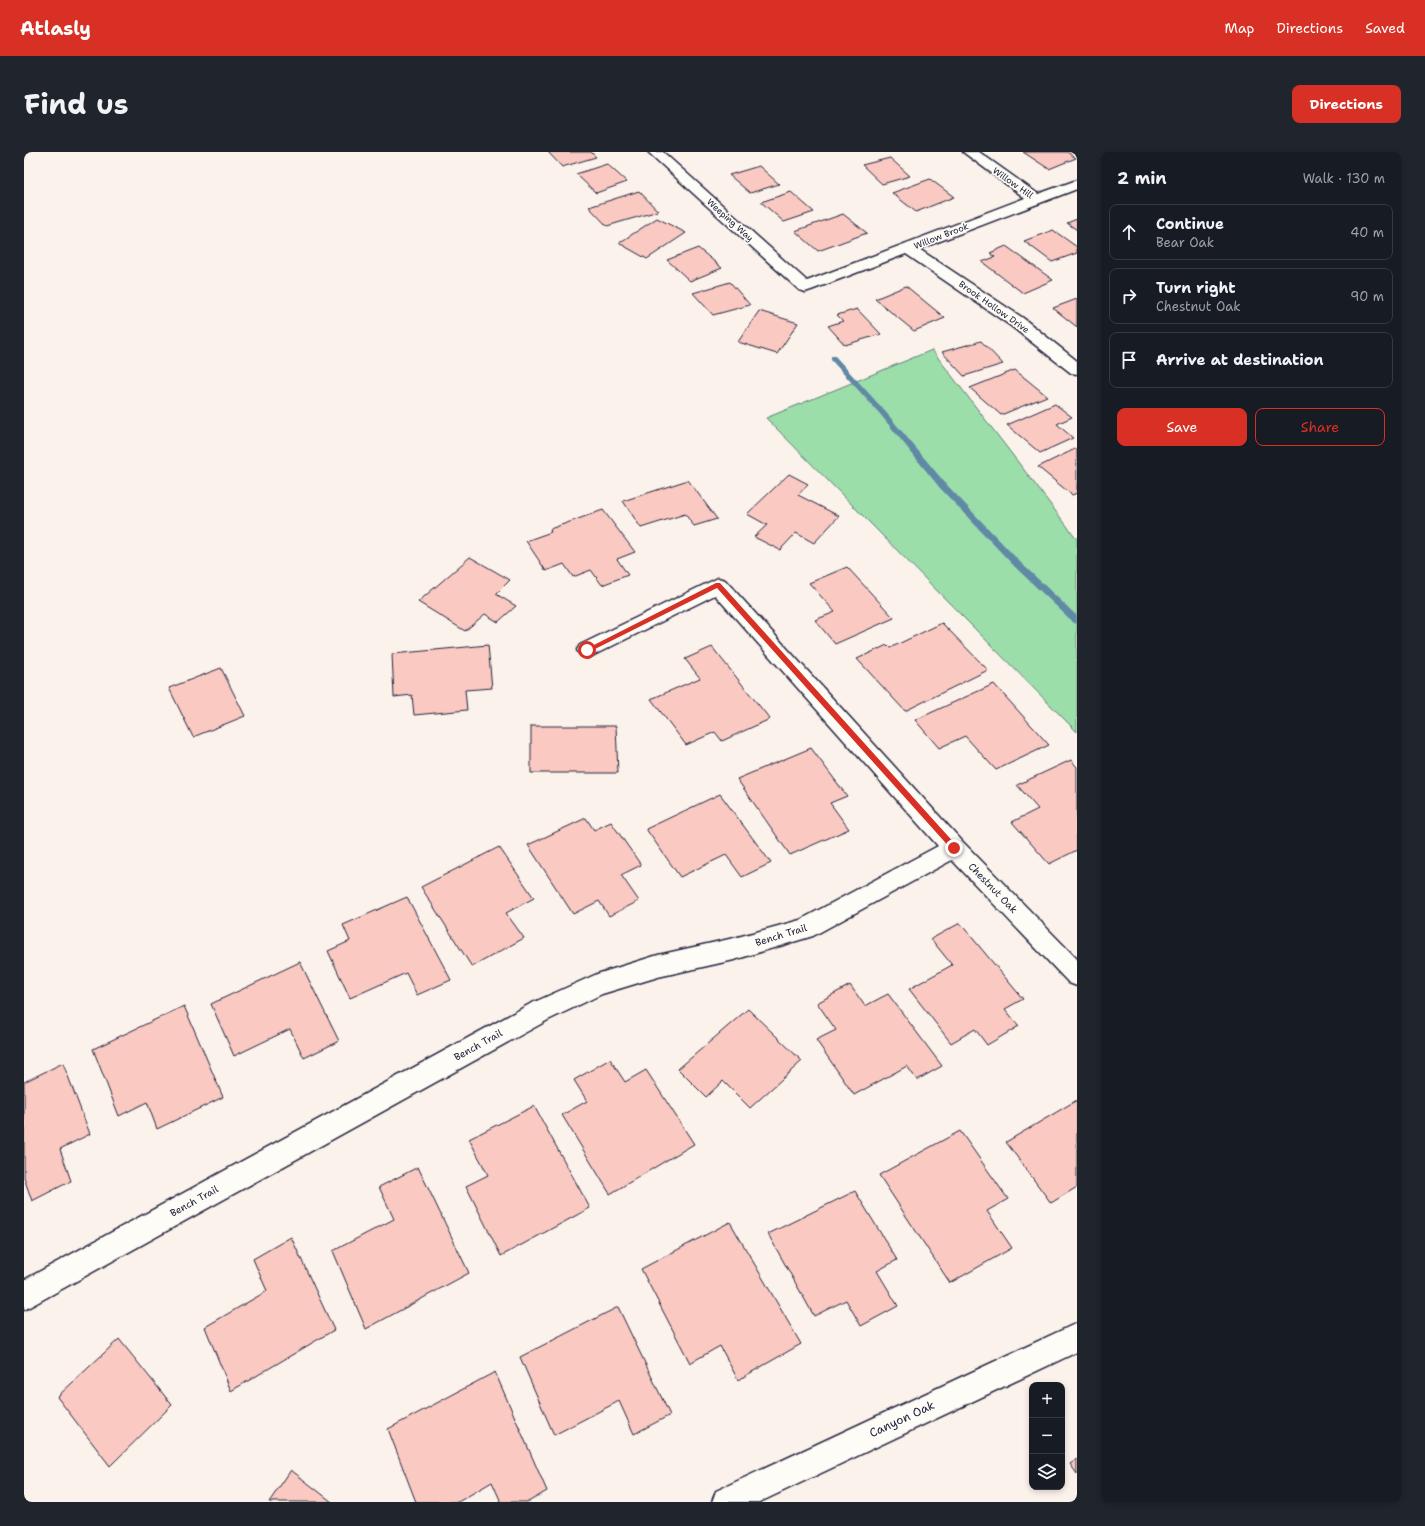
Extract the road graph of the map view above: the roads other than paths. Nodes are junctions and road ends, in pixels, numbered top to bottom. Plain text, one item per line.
1 (655, 152) edge
2 (970, 152) edge
3 (1077, 184) edge
4 (1037, 200) junction
5 (908, 249) junction
6 (805, 287) joint
7 (1077, 369) edge
8 (587, 650) dead end
9 (954, 848) junction
10 (1077, 975) edge
11 (24, 1296) edge
12 (1077, 1337) edge
13 (727, 1502) edge

1 - 6 street, Weeping Way
2 - 4 street, Willow Hill
3 - 4 street, Willow Brook
4 - 5 street, Willow Brook
5 - 6 street, Willow Brook
5 - 7 street, Brook Hollow Drive
8 - 9 street, Chestnut Oak
9 - 10 street, Chestnut Oak
9 - 11 street, Bench Trail
12 - 13 street, Canyon Oak

